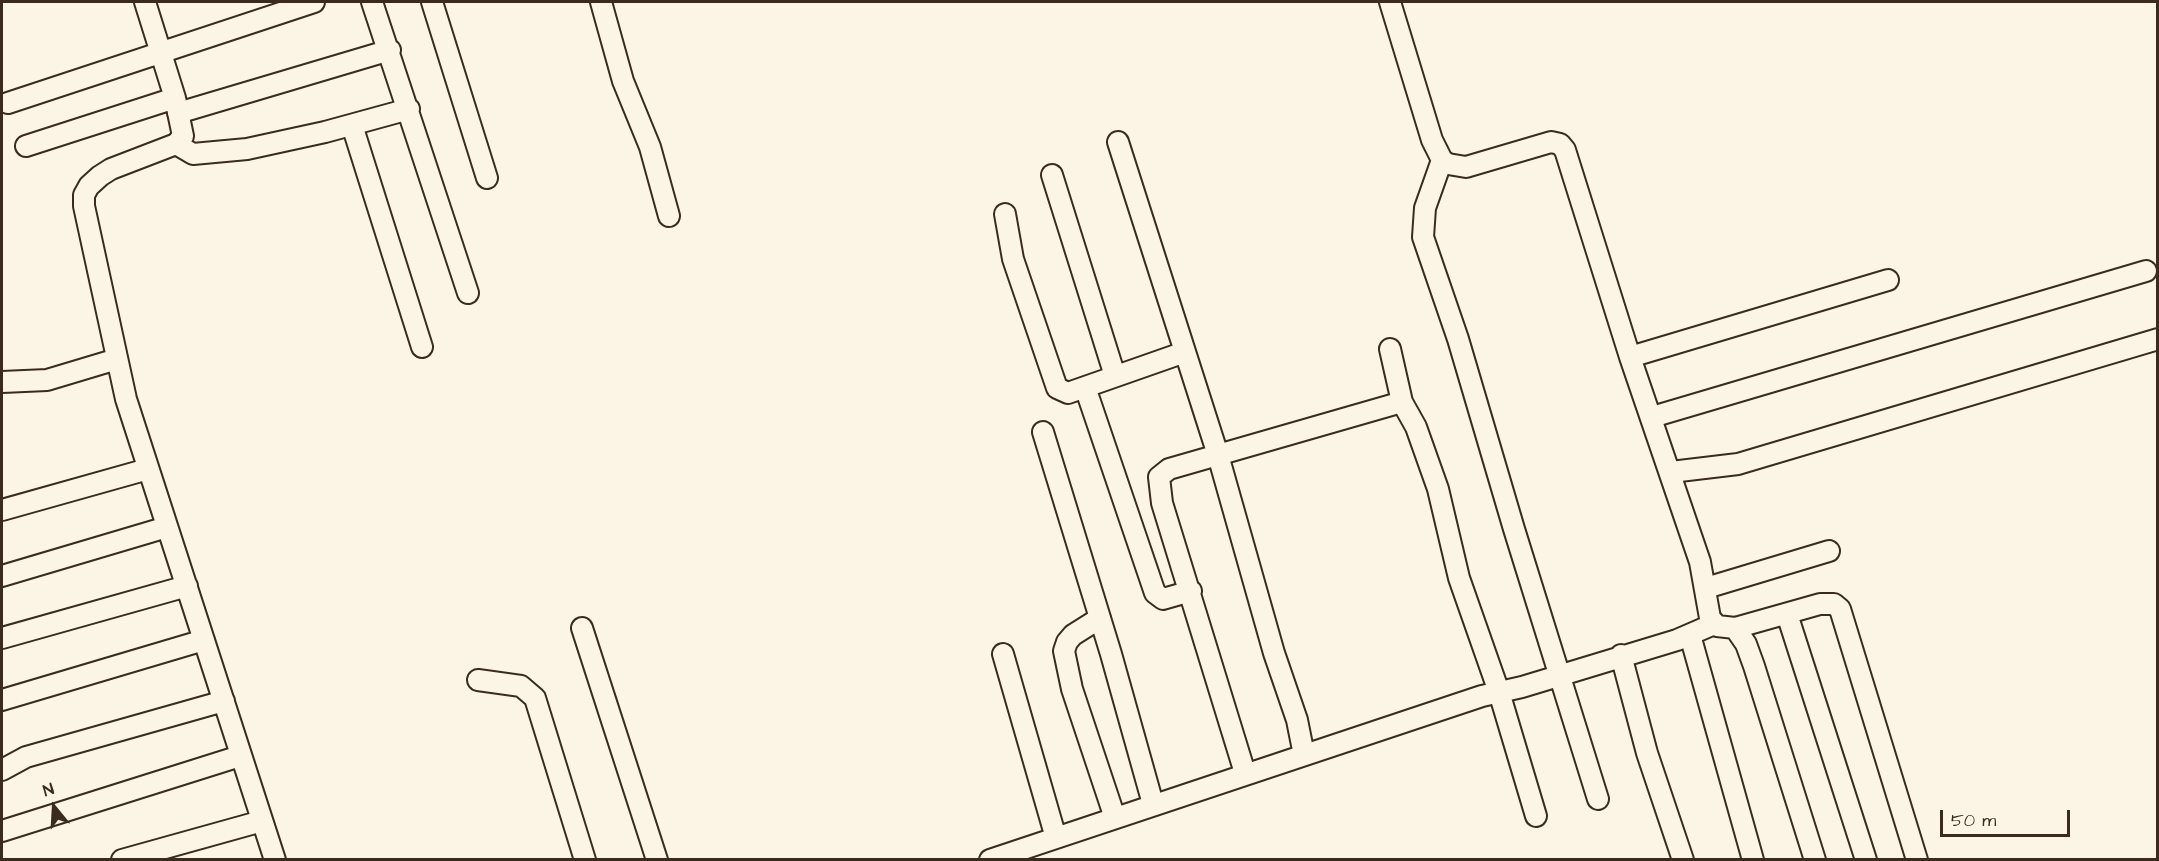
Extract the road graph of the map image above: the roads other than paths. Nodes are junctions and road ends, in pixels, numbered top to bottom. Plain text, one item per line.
1 (145, 2) edge
2 (314, 2) edge
3 (372, 2) edge
4 (432, 2) edge
5 (601, 2) edge
6 (1390, 2) edge
7 (390, 50) junction
8 (161, 51) junction
9 (8, 103) dead end
10 (177, 106) junction
11 (409, 109) junction
12 (352, 125) junction
13 (1119, 142) dead end
14 (176, 144) junction
15 (26, 146) dead end
16 (1442, 160) junction
17 (1052, 175) dead end
18 (487, 178) dead end
19 (1005, 214) dead end
20 (669, 216) dead end
21 (2146, 271) dead end
22 (1888, 280) dead end
23 (468, 293) dead end
24 (2157, 339) edge
25 (422, 347) dead end
26 (1390, 349) dead end
27 (1185, 352) junction
28 (1630, 357) junction
29 (117, 359) junction
30 (1115, 376) junction
31 (2, 382) edge
32 (1085, 387) junction
33 (1402, 402) junction
34 (1652, 417) junction
35 (1043, 432) dead end
36 (1218, 455) junction
37 (148, 469) junction
38 (1671, 472) junction
39 (2, 510) edge
40 (167, 527) junction
41 (1829, 551) dead end
42 (2, 576) edge
43 (186, 586) junction
44 (1706, 588) junction
45 (1191, 591) junction
46 (1787, 614) junction
47 (1101, 618) junction
48 (1714, 624) junction
49 (582, 628) dead end
50 (1735, 628) junction
51 (1690, 635) junction
52 (2, 638) edge
53 (204, 640) junction
54 (1003, 654) dead end
55 (1621, 655) junction
56 (1560, 675) junction
57 (478, 680) dead end
58 (1499, 692) junction
59 (2, 700) edge
60 (224, 701) junction
61 (1304, 755) junction
62 (240, 756) junction
63 (2, 770) edge
64 (1245, 773) junction
65 (1598, 799) dead end
66 (1153, 804) junction
67 (1536, 816) dead end
68 (1115, 818) junction
69 (262, 821) junction
70 (2, 831) edge
71 (1056, 838) junction
72 (122, 860) edge
73 (275, 860) edge
74 (585, 860) edge
75 (657, 860) edge
76 (990, 860) edge
77 (1683, 860) edge
78 (1753, 860) edge
79 (1815, 860) edge
80 (1866, 860) edge
81 (1917, 860) edge

1 - 8 street
2 - 8 street
3 - 7 street
4 - 18 street
5 - 20 street
6 - 16 street
7 - 10 street
7 - 11 street
8 - 9 street
8 - 10 street
10 - 14 street
10 - 15 street
11 - 12 street
11 - 23 street
12 - 14 street
12 - 25 street
13 - 27 street
14 - 29 street
16 - 28 street
16 - 56 street
17 - 30 street
19 - 32 street
21 - 34 street
22 - 28 street
24 - 38 street
26 - 33 street
27 - 30 street
27 - 36 street
28 - 34 street
29 - 31 street
29 - 37 street
30 - 32 street
32 - 45 street
33 - 36 street
33 - 58 street
34 - 38 street
35 - 47 street
36 - 45 street
36 - 61 street
37 - 39 street
37 - 40 street
38 - 44 street
40 - 42 street
40 - 43 street
41 - 44 street
43 - 52 street
43 - 53 street
44 - 48 street
45 - 64 street
46 - 50 street
46 - 80 street
46 - 81 street
47 - 66 street
47 - 68 street
48 - 50 street
48 - 51 street
49 - 75 street
50 - 79 street
51 - 55 street
51 - 78 street
53 - 59 street
53 - 60 street
54 - 71 street
55 - 56 street
55 - 77 street
56 - 58 street
56 - 65 street
57 - 74 street
58 - 61 street
58 - 67 street
60 - 62 street
60 - 63 street
61 - 64 street
62 - 69 street
62 - 70 street
64 - 66 street
66 - 68 street
68 - 71 street
69 - 72 street
69 - 73 street
71 - 76 street

